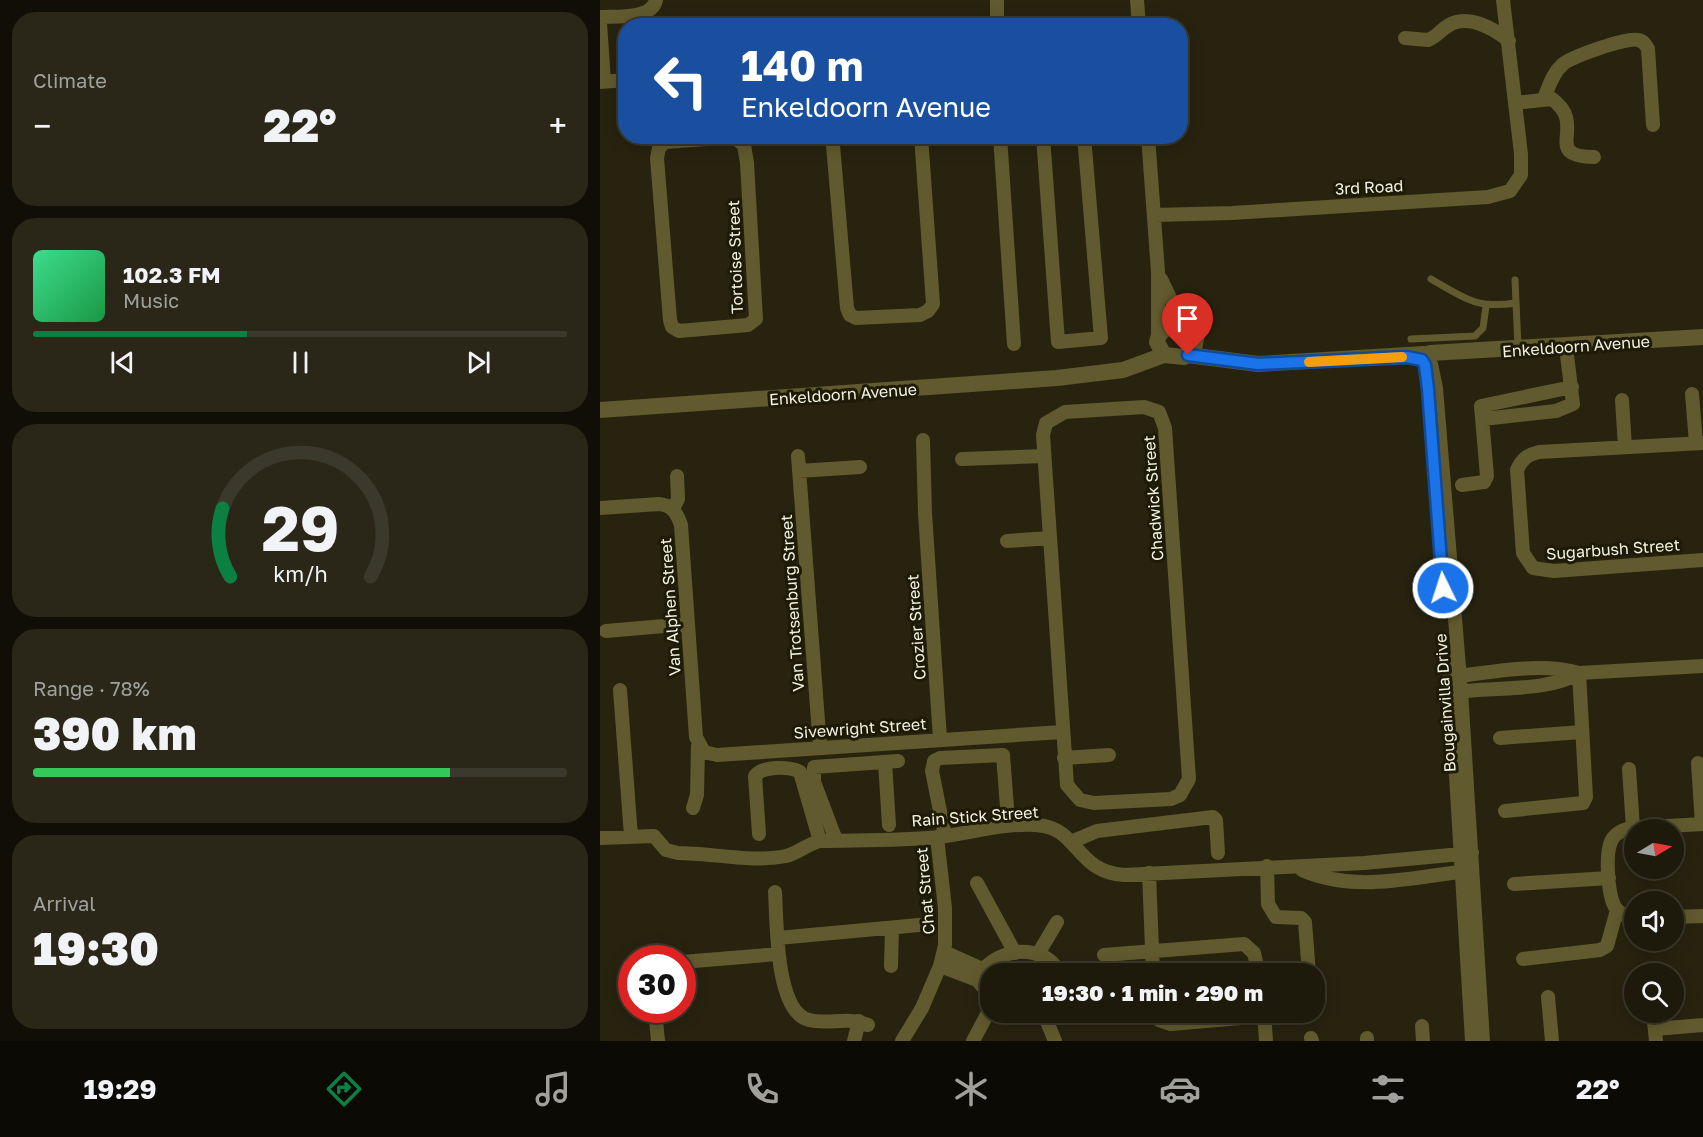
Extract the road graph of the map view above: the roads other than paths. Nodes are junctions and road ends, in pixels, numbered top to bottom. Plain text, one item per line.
1 (656, 0) edge
2 (997, 0) edge
3 (1137, 0) edge
4 (1503, 0) edge
5 (600, 17) edge
6 (997, 18) edge
7 (1138, 18) edge
8 (600, 23) edge
9 (1406, 38) dead end
10 (1509, 41) junction
11 (618, 81) edge
12 (602, 82) edge
13 (1544, 98) junction
14 (1515, 103) junction
15 (1653, 125) dead end
16 (663, 144) edge
17 (742, 144) edge
18 (833, 144) edge
19 (922, 144) edge
20 (1001, 144) edge
21 (1044, 144) edge
22 (1085, 144) edge
23 (1149, 144) edge
24 (1594, 157) dead end
25 (1154, 215) junction
26 (1158, 272) junction
27 (1431, 279) dead end
28 (1515, 280) dead end
29 (1516, 303) junction
30 (1486, 306) junction
31 (1196, 335) junction
32 (1703, 337) edge
33 (1158, 338) junction
34 (1410, 339) dead end
35 (1014, 345) dead end
36 (1566, 347) junction
37 (1518, 350) junction
38 (1164, 355) junction
39 (1188, 355) junction
40 (1425, 359) junction
41 (1224, 361) junction
42 (1085, 374) junction
43 (1572, 387) junction
44 (1692, 394) dead end
45 (1622, 399) dead end
46 (600, 411) edge
47 (1483, 419) junction
48 (923, 440) dead end
49 (1700, 443) edge
50 (1624, 447) junction
51 (798, 456) dead end
52 (1044, 456) junction
53 (962, 459) dead end
54 (860, 467) dead end
55 (799, 471) junction
56 (677, 476) dead end
57 (1462, 485) dead end
58 (670, 507) junction
59 (600, 508) edge
60 (1050, 538) junction
61 (1007, 541) dead end
62 (1703, 560) edge
63 (687, 624) junction
64 (606, 632) dead end
65 (1703, 666) edge
66 (1579, 674) junction
67 (1455, 676) junction
68 (620, 690) dead end
69 (1456, 692) junction
70 (1062, 732) junction
71 (1582, 732) junction
72 (1500, 738) dead end
73 (940, 739) junction
74 (698, 746) junction
75 (820, 747) junction
76 (1109, 755) dead end
77 (1064, 758) junction
78 (1698, 763) dead end
79 (1629, 769) dead end
80 (693, 808) dead end
81 (1505, 811) dead end
82 (1632, 819) edge
83 (1008, 820) dead end
84 (1702, 824) edge
85 (889, 825) dead end
86 (1684, 825) edge
87 (1624, 830) edge
88 (759, 834) dead end
89 (631, 836) junction
90 (941, 837) junction
91 (600, 838) edge
92 (836, 840) junction
93 (820, 841) junction
94 (1071, 842) junction
95 (1218, 853) dead end
96 (1466, 854) junction
97 (1267, 866) junction
98 (1295, 867) junction
99 (1468, 872) junction
100 (1149, 873) junction
101 (1609, 878) junction
102 (977, 883) dead end
103 (1514, 884) dead end
104 (775, 892) dead end
105 (1617, 910) junction
106 (1624, 913) edge
107 (1703, 916) edge
108 (1684, 917) edge
109 (1057, 922) dead end
110 (919, 925) dead end
111 (892, 929) junction
112 (778, 938) junction
113 (944, 952) junction
114 (1152, 952) junction
115 (1015, 953) junction
116 (778, 954) junction
117 (1038, 954) junction
118 (1104, 955) dead end
119 (1523, 959) dead end
120 (696, 961) edge
121 (1052, 963) edge
122 (1153, 963) edge
123 (1256, 963) edge
124 (1308, 963) edge
125 (957, 965) junction
126 (891, 966) dead end
127 (940, 966) junction
128 (980, 983) edge
129 (1548, 997) dead end
130 (657, 1023) edge
131 (983, 1023) edge
132 (1048, 1023) edge
133 (1265, 1023) edge
134 (1703, 1025) edge
135 (1422, 1026) dead end
136 (1655, 1035) edge
137 (658, 1041) edge
138 (854, 1041) edge
139 (902, 1041) edge
140 (973, 1041) edge
141 (1055, 1041) edge
142 (1266, 1041) edge
143 (1423, 1041) edge
144 (1472, 1041) edge
145 (1482, 1041) edge
146 (1552, 1041) edge

1 - 5 street
2 - 6 street
3 - 7 street
4 - 10 street, 3rd Road
8 - 12 street
9 - 10 street
10 - 14 street, 3rd Road
11 - 12 street
13 - 14 street
13 - 15 street
13 - 24 street
14 - 25 street, 3rd Road
16 - 17 street, Tortoise Street
18 - 19 street
20 - 35 street
21 - 22 street
23 - 25 street
25 - 26 street
26 - 31 street
26 - 33 street
27 - 30 lane
28 - 29 lane
29 - 30 lane
29 - 37 lane
30 - 34 lane
31 - 33 street, Enkeldoorn Avenue
31 - 39 street
31 - 41 street
32 - 36 street, Enkeldoorn Avenue
33 - 38 street
33 - 42 street, Enkeldoorn Avenue
36 - 37 street, Enkeldoorn Avenue
36 - 43 street
37 - 40 street, Enkeldoorn Avenue
38 - 39 street, Enkeldoorn Avenue
38 - 42 street, Enkeldoorn Avenue
39 - 41 street, Enkeldoorn Avenue
40 - 41 street, Enkeldoorn Avenue
40 - 67 street, Bougainvilla Drive
42 - 46 street, Enkeldoorn Avenue
43 - 47 street
43 - 47 street
44 - 49 street
45 - 50 street
47 - 57 street
48 - 73 street, Crozier Street
49 - 50 street
50 - 62 street, Sugarbush Street
51 - 55 street, Van Trotsenburg Street
52 - 53 street
52 - 60 street, Chadwick Street
52 - 77 street, Chadwick Street
54 - 55 street
55 - 75 street, Van Trotsenburg Street
56 - 58 street
58 - 59 street
58 - 63 street, Van Alphen Street
60 - 61 street
60 - 70 street, Chadwick Street
63 - 64 street
63 - 74 street, Van Alphen Street
65 - 66 street
66 - 67 street
66 - 69 street
66 - 71 street
67 - 69 street, Bougainvilla Drive
68 - 89 street
69 - 96 street, Bougainvilla Drive
70 - 73 street, Sivewright Street
70 - 77 street, Chadwick Street
71 - 72 street
71 - 81 street
73 - 75 street, Sivewright Street
74 - 75 street, Sivewright Street
74 - 80 street
76 - 77 street
78 - 84 street
79 - 82 street
83 - 90 street, Chat Street
84 - 86 street
85 - 92 street
87 - 101 street
88 - 93 street
89 - 91 street
89 - 93 street, Rain Stick Street
90 - 92 street, Rain Stick Street
90 - 94 street, Rain Stick Street
90 - 113 street, Chat Street
92 - 93 street, Rain Stick Street
94 - 95 street
94 - 100 street, Rain Stick Street
96 - 98 street, Rain Stick Street
96 - 99 street, Bougainvilla Drive
97 - 98 street, Rain Stick Street
97 - 100 street, Rain Stick Street
97 - 124 street
98 - 99 street, Rain Stick Street
99 - 144 street, Bougainvilla Drive
99 - 145 street, Bougainvilla Drive
100 - 114 street
101 - 103 street
101 - 105 street
102 - 115 street
104 - 112 street
105 - 106 street
105 - 119 street
107 - 108 street
109 - 117 street
110 - 111 street
111 - 112 street
111 - 126 street
112 - 116 street
113 - 125 street
113 - 127 street, Chat Street
114 - 118 street
114 - 122 street
114 - 123 street
115 - 117 street
115 - 125 street
116 - 120 street
116 - 138 street
117 - 121 street
125 - 127 street
125 - 128 street
127 - 139 street, Chat Street
129 - 146 street
130 - 137 street
131 - 140 street
132 - 141 street
133 - 142 street
134 - 136 street
135 - 143 street

